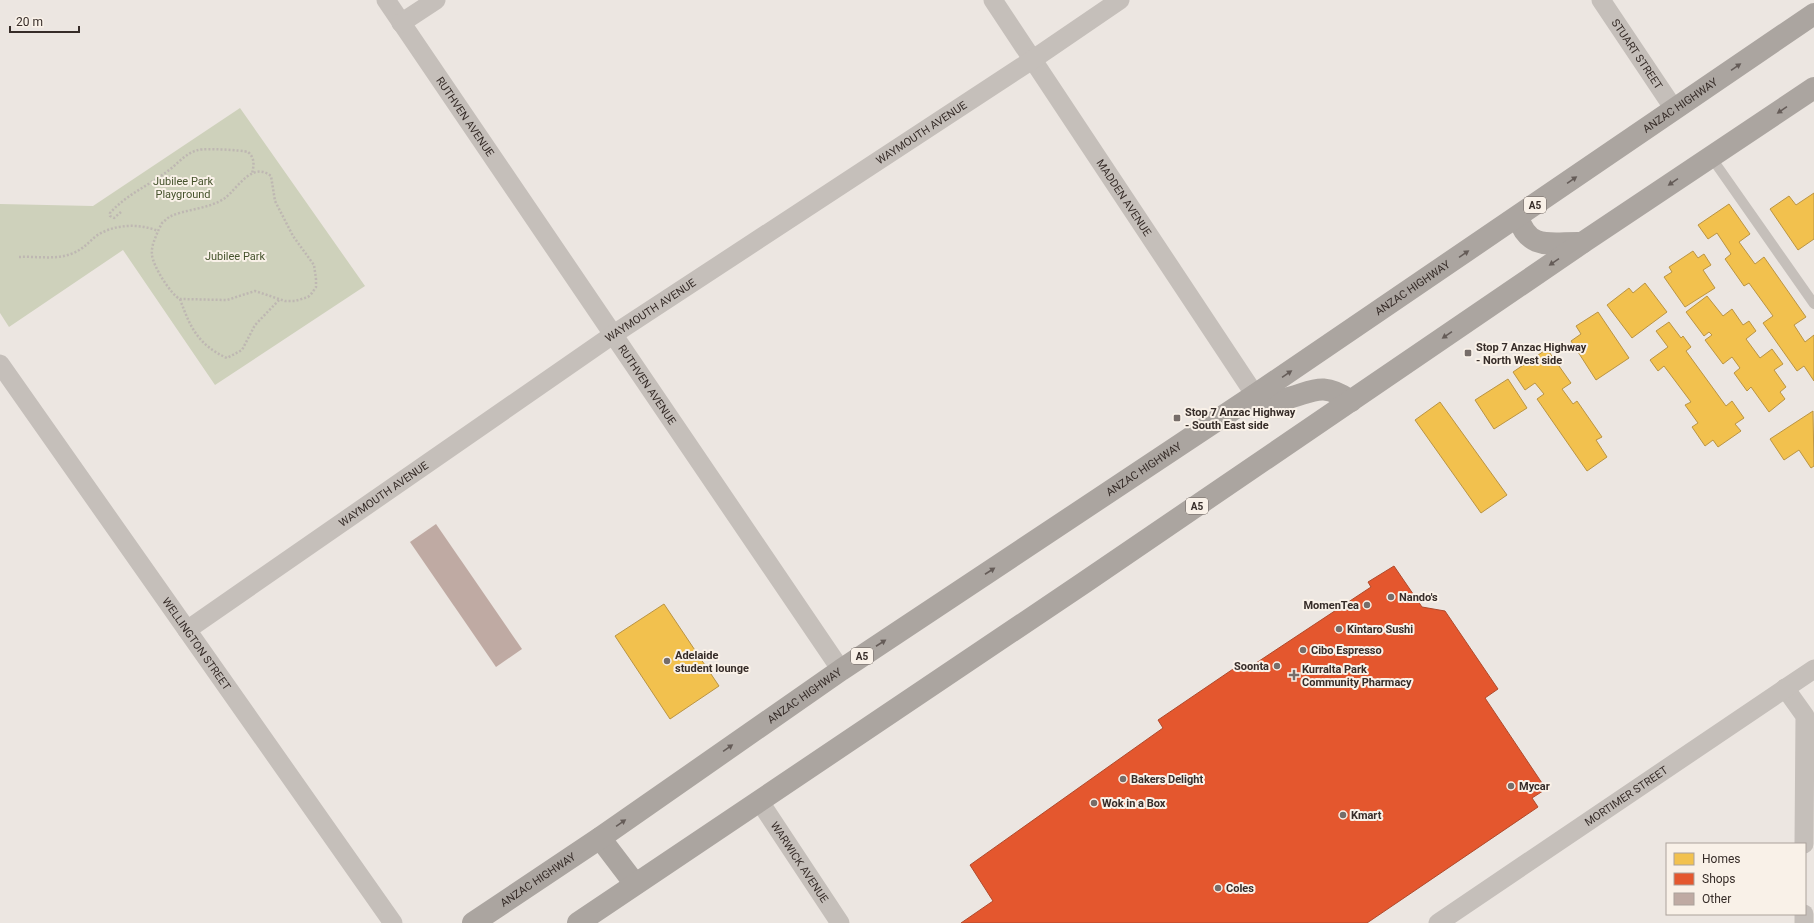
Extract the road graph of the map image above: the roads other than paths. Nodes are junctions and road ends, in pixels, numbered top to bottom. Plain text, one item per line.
1 (386, 0) edge
2 (436, 0) edge
3 (993, 0) edge
4 (1120, 0) edge
5 (1601, 0) edge
6 (1814, 14) edge
7 (402, 23) junction
8 (1032, 60) junction
9 (1814, 88) edge
10 (1674, 109) junction
11 (1710, 157) junction
12 (1518, 217) junction
13 (1582, 243) junction
14 (1814, 304) edge
15 (614, 334) junction
16 (0, 364) edge
17 (1255, 395) junction
18 (1351, 401) junction
19 (187, 630) junction
20 (1814, 668) edge
21 (841, 670) junction
22 (1785, 688) junction
23 (760, 802) junction
24 (600, 838) junction
25 (1804, 843) edge
26 (635, 884) junction
27 (393, 923) edge
28 (473, 923) edge
29 (578, 923) edge
30 (840, 923) edge
31 (1438, 923) edge

1 - 7 street, RUTHVEN AVENUE
2 - 7 street
3 - 8 street, MADDEN AVENUE
4 - 8 street, WAYMOUTH AVENUE
5 - 10 street, STUART STREET
10 -> 6 highway, ANZAC HIGHWAY / A5
7 - 15 street, RUTHVEN AVENUE
8 - 15 street, WAYMOUTH AVENUE
8 - 17 street, MADDEN AVENUE
9 -> 11 highway, A5
12 -> 10 highway, ANZAC HIGHWAY / A5
11 -> 13 highway, A5
11 - 14 lane
12 - 13 highway
17 -> 12 highway, ANZAC HIGHWAY / A5
13 -> 18 highway, A5
15 - 19 street, WAYMOUTH AVENUE
15 - 21 street, RUTHVEN AVENUE
16 - 19 street, WELLINGTON STREET
17 - 18 highway
21 -> 17 highway, ANZAC HIGHWAY / A5
18 - 23 highway, A5
19 - 27 street, WELLINGTON STREET
20 - 22 street, MORTIMER STREET
24 -> 21 highway, ANZAC HIGHWAY / A5
22 - 25 street
22 - 31 street, MORTIMER STREET
23 - 26 highway, A5
23 - 30 street, WARWICK AVENUE
24 - 26 highway
24 - 28 highway, ANZAC HIGHWAY / A5
26 - 29 highway, A5

